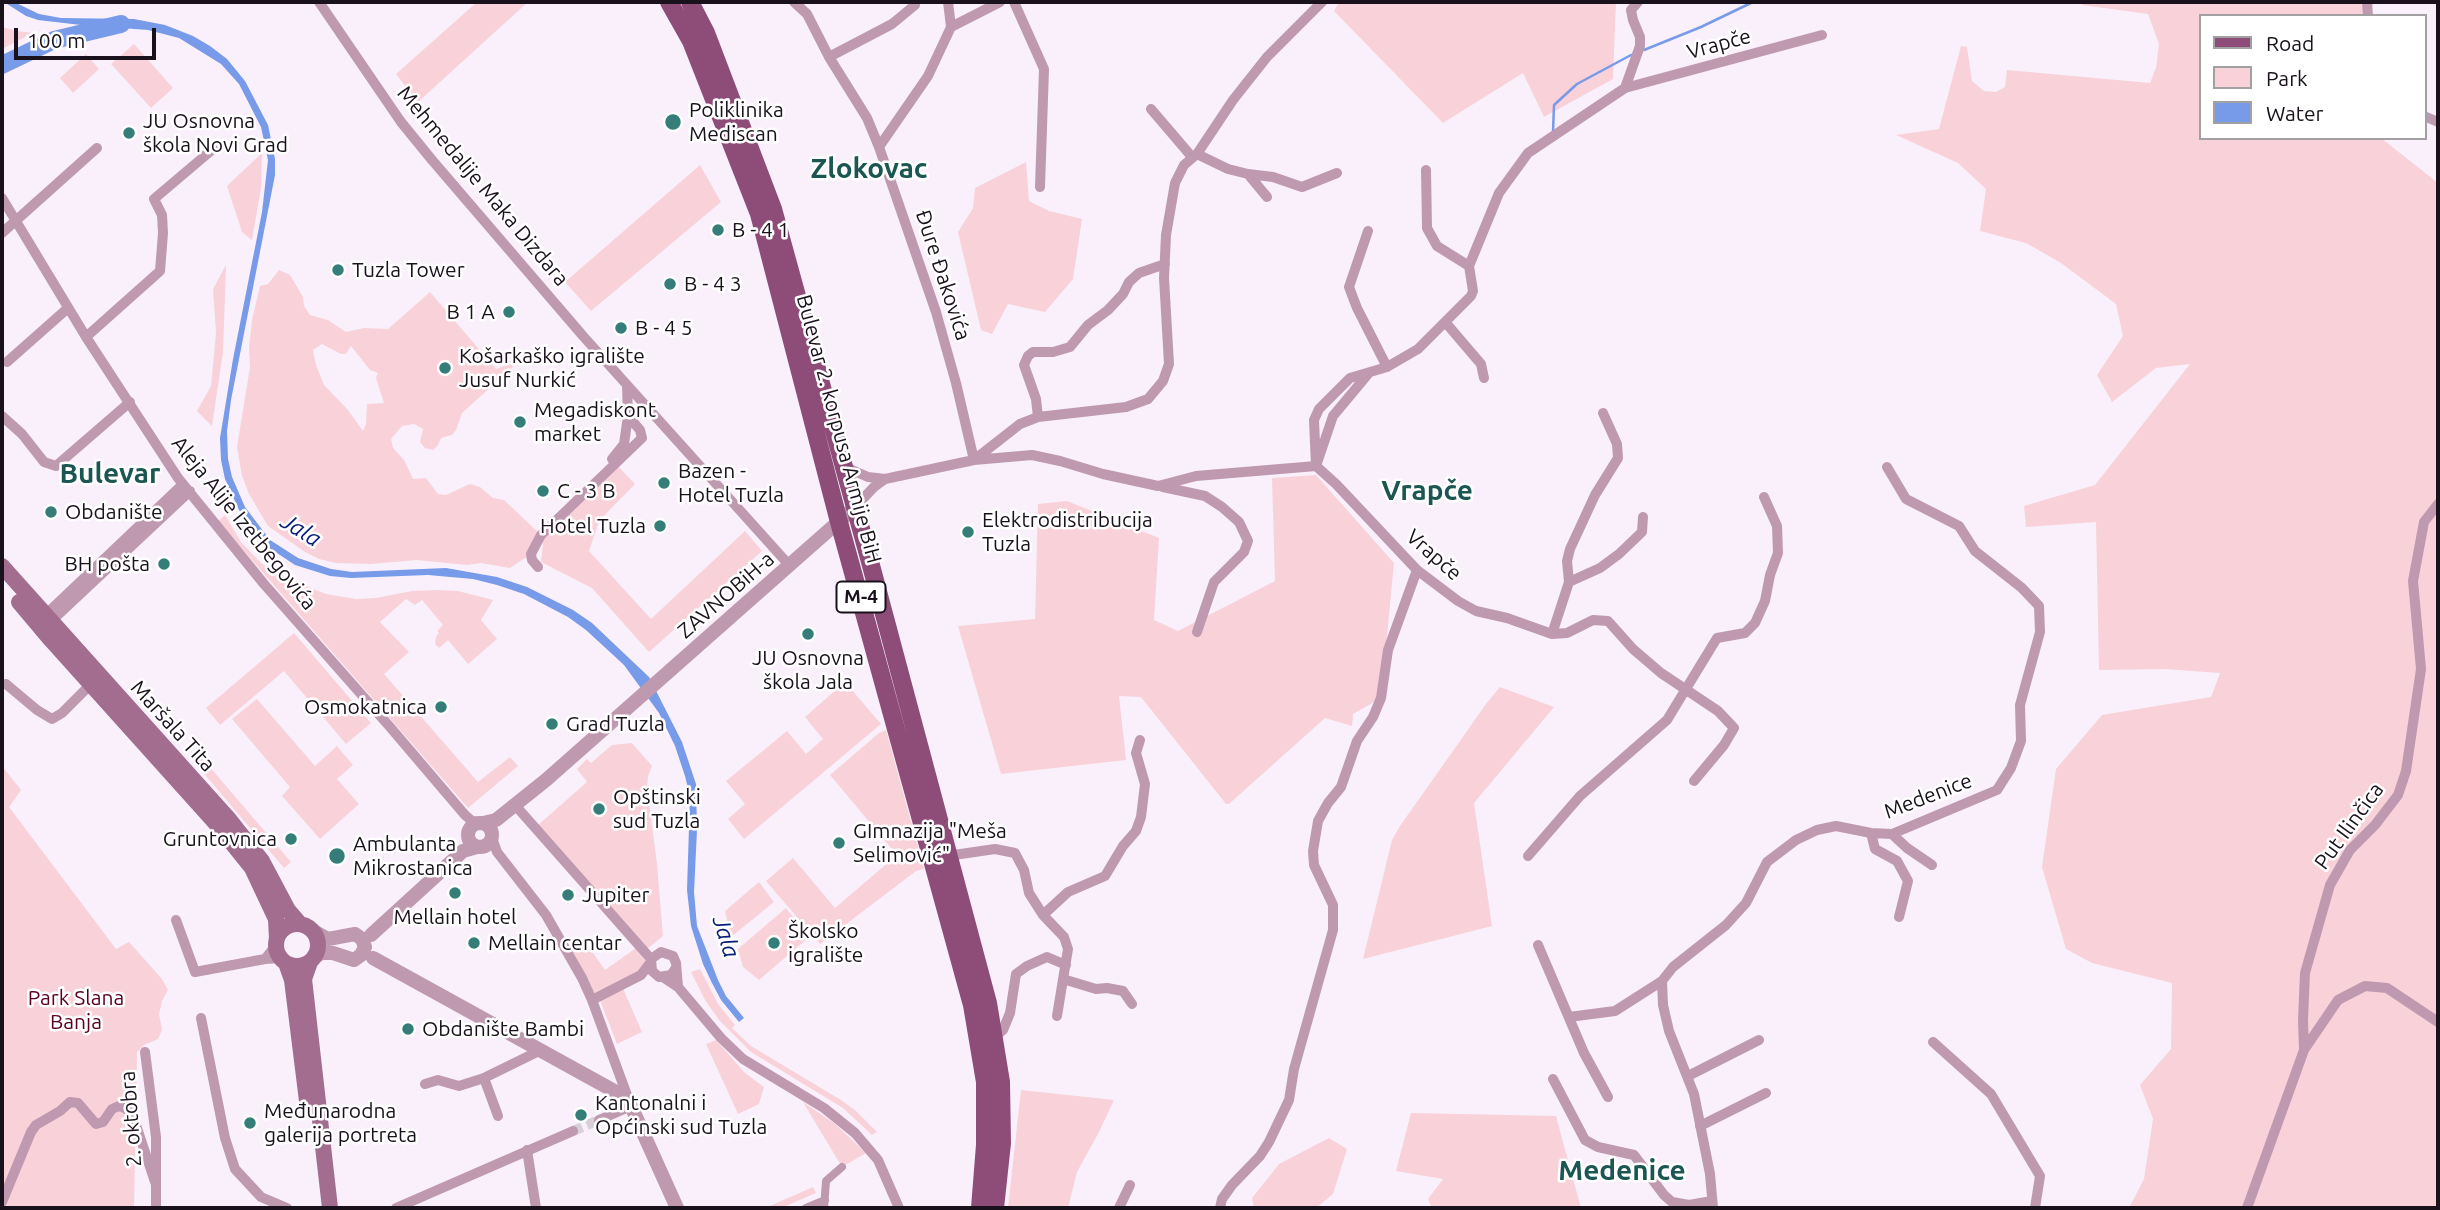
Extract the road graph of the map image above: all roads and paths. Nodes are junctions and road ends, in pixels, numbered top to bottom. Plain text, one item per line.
1 (319, 2) edge
2 (669, 2) edge
3 (690, 2) edge
4 (794, 2) edge
5 (810, 2) edge
6 (948, 2) edge
7 (1000, 2) edge
8 (1014, 2) edge
9 (1322, 2) edge
10 (915, 5) dead end
11 (1635, 6) edge
12 (807, 14) junction
13 (951, 27) junction
14 (1822, 36) dead end
15 (829, 57) junction
16 (1625, 88) junction
17 (1151, 110) dead end
18 (879, 147) junction
19 (97, 148) dead end
20 (213, 149) dead end
21 (1194, 155) junction
22 (1426, 170) dead end
23 (1337, 173) dead end
24 (1248, 174) junction
25 (1041, 187) dead end
26 (1267, 197) dead end
27 (2, 198) edge
28 (15, 222) junction
29 (1368, 231) dead end
30 (2, 233) edge
31 (1165, 264) junction
32 (1469, 266) junction
33 (68, 308) junction
34 (1446, 323) junction
35 (86, 337) junction
36 (7, 362) dead end
37 (1387, 367) junction
38 (1484, 378) dead end
39 (627, 386) junction
40 (130, 402) junction
41 (1602, 413) dead end
42 (2, 416) edge
43 (628, 416) junction
44 (1038, 417) junction
45 (974, 460) junction
46 (843, 466) junction
47 (1316, 467) junction
48 (1888, 467) dead end
49 (885, 479) junction
50 (1158, 485) junction
51 (186, 488) junction
52 (1764, 497) dead end
53 (2438, 504) edge
54 (854, 508) junction
55 (1643, 517) dead end
56 (839, 522) junction
57 (541, 525) dead end
58 (815, 544) junction
59 (847, 550) junction
60 (2, 566) edge
61 (790, 566) junction
62 (538, 567) dead end
63 (1417, 570) junction
64 (2, 581) edge
65 (1569, 582) junction
66 (44, 622) junction
67 (1197, 632) dead end
68 (1552, 634) junction
69 (95, 680) junction
70 (6, 684) dead end
71 (1684, 690) junction
72 (1140, 740) dead end
73 (1694, 781) dead end
74 (515, 805) junction
75 (223, 822) junction
76 (1871, 833) junction
77 (1892, 834) junction
78 (479, 838) junction
79 (947, 856) junction
80 (1528, 856) dead end
81 (1932, 865) dead end
82 (1043, 915) junction
83 (1899, 917) dead end
84 (176, 920) dead end
85 (306, 927) junction
86 (1538, 945) dead end
87 (365, 947) junction
88 (277, 953) junction
89 (313, 959) junction
90 (651, 961) junction
91 (1066, 965) junction
92 (676, 968) junction
93 (641, 975) junction
94 (661, 977) junction
95 (1063, 979) junction
96 (1662, 981) junction
97 (678, 988) junction
98 (592, 1000) junction
99 (1132, 1004) dead end
100 (1057, 1016) dead end
101 (1569, 1017) junction
102 (201, 1018) dead end
103 (2438, 1023) edge
104 (994, 1037) junction
105 (1759, 1041) dead end
106 (1933, 1042) dead end
107 (541, 1050) junction
108 (2304, 1050) junction
109 (145, 1052) dead end
110 (1688, 1076) junction
111 (484, 1078) junction
112 (1553, 1079) dead end
113 (425, 1084) dead end
114 (1766, 1093) dead end
115 (1608, 1097) dead end
116 (631, 1106) junction
117 (498, 1116) dead end
118 (600, 1120) tunnel mouth
119 (1700, 1126) junction
120 (573, 1131) tunnel mouth
121 (527, 1150) junction
122 (842, 1167) dead end
123 (155, 1182) junction
124 (1130, 1185) dead end
125 (2, 1202) edge
126 (825, 1204) edge
127 (1713, 1204) edge
128 (156, 1208) edge
129 (286, 1208) edge
130 (320, 1208) edge
131 (330, 1208) edge
132 (396, 1208) edge
133 (536, 1208) edge
134 (677, 1208) edge
135 (806, 1208) edge
136 (899, 1208) edge
137 (980, 1208) edge
138 (995, 1208) edge
139 (1119, 1208) edge
140 (1220, 1208) edge
141 (2035, 1208) edge
142 (2247, 1208) edge

1 - 39 street, Mehmedalije Maka Dizdara
2 - 56 main road, Bulevar 2. korpusa Armije BiH / M-4
3 - 46 main road, Bulevar 2. korpusa Armije BiH / M-4
4 - 12 street, Đure Đakovića
5 - 12 street
6 - 13 street
7 - 13 street
8 - 25 street
9 - 21 street
10 - 15 street
11 - 16 street
12 - 15 street, Đure Đakovića
13 - 18 street
14 - 16 street, Vrapče
15 - 18 street, Đure Đakovića
16 - 32 street, Vrapče
17 - 21 street
18 - 45 street, Đure Đakovića
19 - 28 street
20 - 35 street
21 - 24 street
21 - 31 street
22 - 32 street
23 - 24 street
24 - 26 street
27 - 28 street, Aleja Alije Izetbegovića
28 - 30 street
28 - 33 street, Aleja Alije Izetbegovića
29 - 37 street
31 - 44 street
31 - 44 street
32 - 34 street, Vrapče
33 - 35 street, Aleja Alije Izetbegovića
33 - 36 street
34 - 37 street, Vrapče
34 - 38 street
35 - 40 street, Aleja Alije Izetbegovića
37 - 47 street, Vrapče
39 - 43 street
39 - 61 street, Mehmedalije Maka Dizdara
40 - 42 street
40 - 51 street, Aleja Alije Izetbegovića
41 - 65 street
43 - 57 street
43 - 62 street
44 - 45 street
45 - 49 street
45 - 50 street
46 - 49 street
46 - 54 main road, Bulevar 2. korpusa Armije BiH / M-4
47 - 50 street
47 - 63 street, Vrapče
48 - 77 street, Medenice
49 - 54 street
50 - 67 street
51 - 66 street
51 - 78 street, Aleja Alije Izetbegovića
52 - 71 street
53 - 108 street, Put Ilinčica
54 - 56 street
54 - 79 main road, Bulevar 2. korpusa Armije BiH / M-4
55 - 65 street
56 - 58 street
56 - 59 main road, Bulevar 2. korpusa Armije BiH / M-4
58 - 59 street
58 - 61 street, ZAVNOBiH-a
59 - 137 main road, Bulevar 2. korpusa Armije BiH / M-4
60 - 66 main road, Maršala Tita
61 - 74 street, ZAVNOBiH-a
63 - 68 street, Vrapče
63 - 140 street
64 - 66 main road, Maršala Tita
65 - 68 street
66 - 69 main road, Maršala Tita
68 - 71 street
69 - 70 street
69 - 75 main road, Maršala Tita
71 - 73 street
71 - 80 street
72 - 82 street
74 - 78 street
74 - 90 street
75 - 85 main road, Maršala Tita
75 - 88 main road, Maršala Tita
76 - 77 street, Medenice
76 - 83 street
76 - 96 street, Medenice
77 - 81 street
78 - 87 street
78 - 98 street
79 - 82 street
79 - 104 main road, Bulevar 2. korpusa Armije BiH / M-4
82 - 91 street
84 - 88 street
85 - 87 street
85 - 88 main road
85 - 89 main road
86 - 101 street
87 - 89 street
87 - 107 street
88 - 89 main road
88 - 130 main road, Maršala Tita
89 - 131 main road
90 - 92 street
90 - 93 street
90 - 94 street
91 - 95 street
91 - 104 street
92 - 94 street
92 - 97 street
93 - 94 street
93 - 98 street
94 - 97 street
95 - 99 street
95 - 100 street
96 - 101 street, Medenice
96 - 110 street
97 - 136 street
98 - 116 street
101 - 115 street
102 - 129 street
103 - 108 street, Put Ilinčica
104 - 138 main road, Bulevar 2. korpusa Armije BiH / M-4
105 - 110 street
106 - 141 street
107 - 111 street
107 - 116 street
108 - 142 street, Put Ilinčica
109 - 123 street, 2. oktobra
110 - 119 street
111 - 113 street
111 - 117 street
112 - 127 street
114 - 119 street
116 - 118 street
116 - 134 street
119 - 127 street
120 - 121 street
121 - 132 street
121 - 133 street
122 - 126 street
123 - 125 street, 2. oktobra
123 - 128 street, 2. oktobra
124 - 139 street
126 - 135 street

